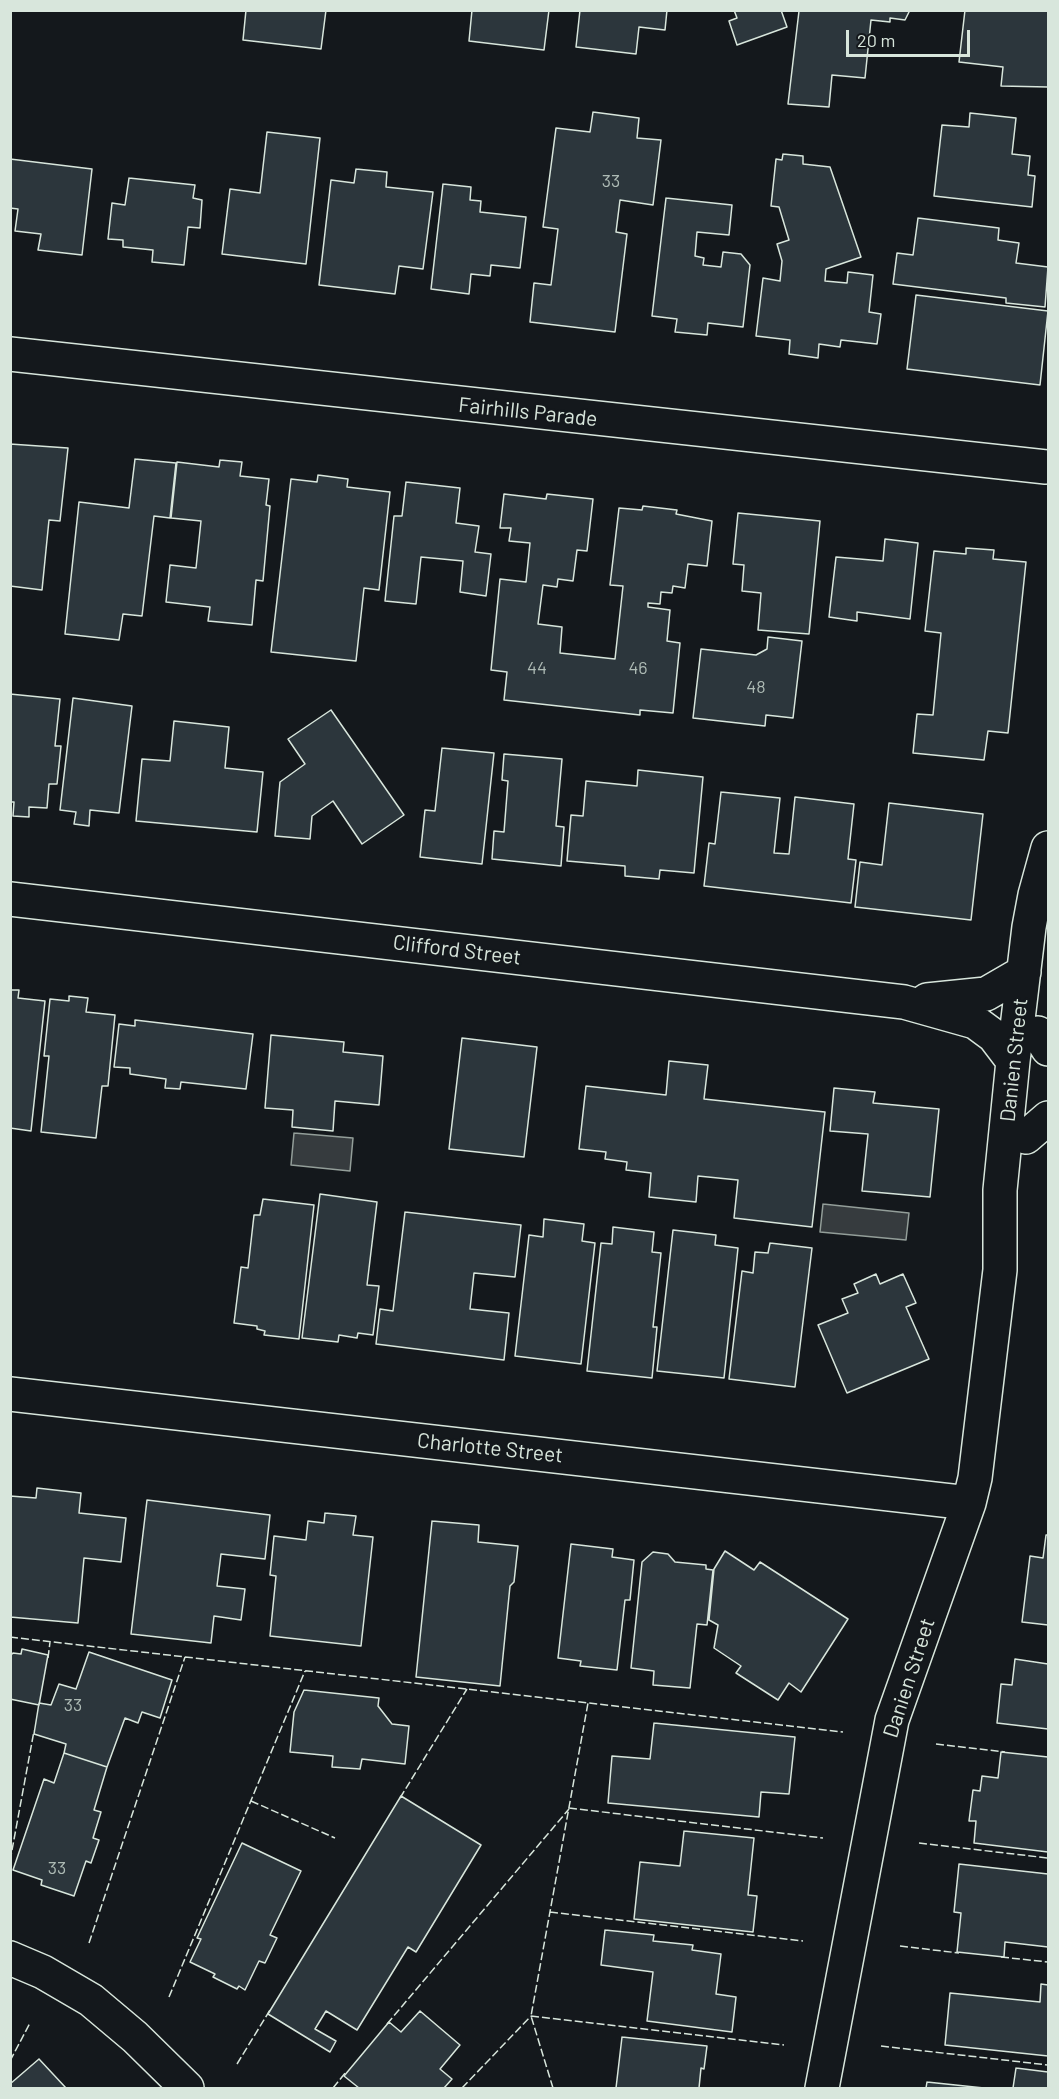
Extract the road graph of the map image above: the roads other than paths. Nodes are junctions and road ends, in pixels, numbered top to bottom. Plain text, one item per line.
1 (10, 354) edge
2 (1048, 468) edge
3 (1048, 848) edge
4 (1048, 853) edge
5 (1048, 859) edge
6 (10, 899) edge
7 (1048, 941) edge
8 (1024, 972) junction
9 (904, 1002) junction
10 (1043, 1041) edge
11 (1013, 1061) junction
12 (1037, 1128) edge
13 (1000, 1270) junction
14 (10, 1394) edge
15 (969, 1503) junction
16 (10, 1958) edge
17 (187, 2088) edge
18 (822, 2088) edge

1 - 2 street, Fairhills Parade
3 - 4 street, Danien Street
4 - 5 street, Danien Street
4 - 8 street, Danien Street
6 - 9 street, Clifford Street
7 - 10 street, Danien Street
8 - 9 street, Clifford Street
8 - 11 street, Danien Street
9 - 11 street, Clifford Street
10 - 12 street, Danien Street
11 - 13 street, Danien Street
12 - 13 street, Danien Street
13 - 15 street, Danien Street
14 - 15 street, Charlotte Street
15 - 18 street, Danien Street
16 - 17 street

